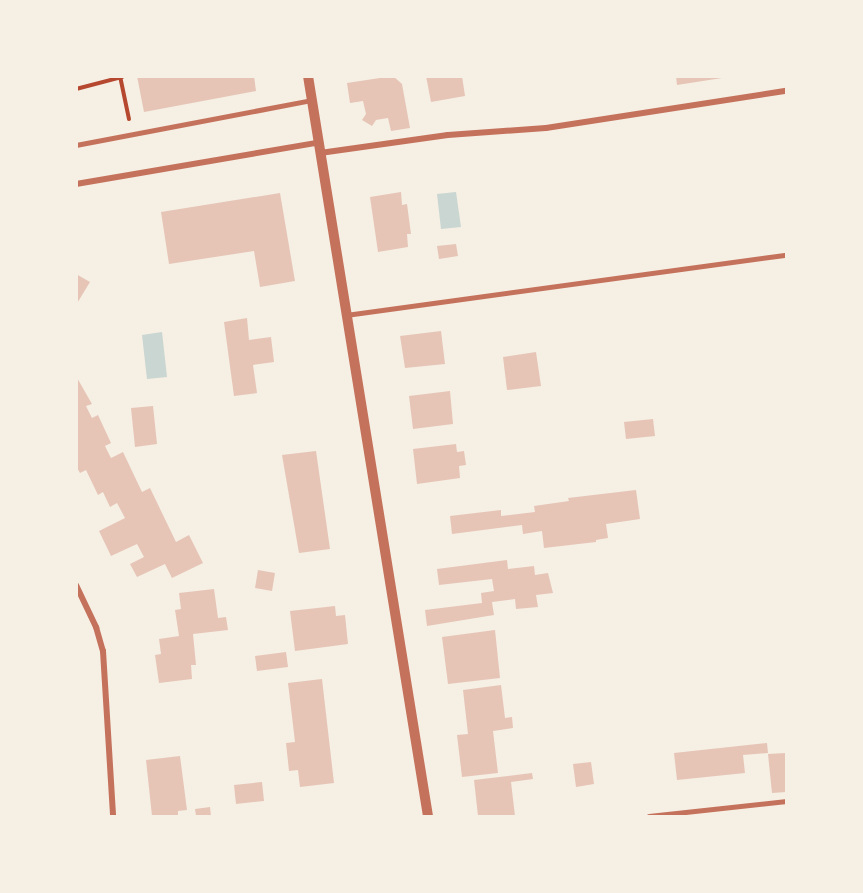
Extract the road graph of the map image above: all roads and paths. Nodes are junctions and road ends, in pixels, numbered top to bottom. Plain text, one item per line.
1 (308, 76) edge
2 (121, 77) edge
3 (76, 89) edge
4 (786, 91) edge
5 (311, 100) junction
6 (132, 134) junction
7 (76, 145) edge
8 (318, 148) junction
9 (76, 184) edge
10 (786, 255) edge
11 (345, 315) junction
12 (76, 585) edge
13 (786, 801) edge
14 (113, 816) edge
15 (428, 816) edge
16 (649, 816) edge

1 - 5 street
2 - 3 path
2 - 6 path
4 - 8 street
5 - 6 lane
5 - 8 street
6 - 7 lane
8 - 9 street
8 - 11 street
10 - 11 lane
11 - 15 street
12 - 14 street
13 - 16 lane

